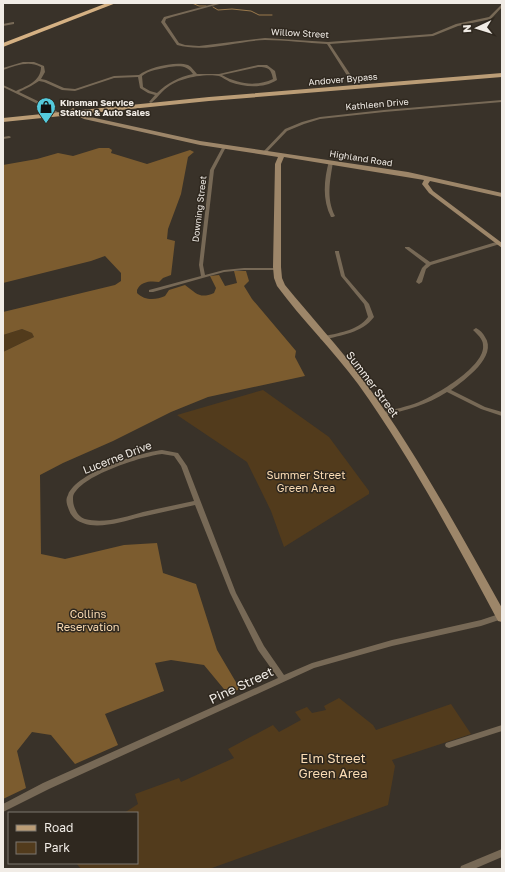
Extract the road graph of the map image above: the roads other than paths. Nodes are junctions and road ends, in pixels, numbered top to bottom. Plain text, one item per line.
1 (113, 3) edge
2 (221, 3) edge
3 (502, 5) edge
4 (13, 23) dead end
5 (3, 25) edge
6 (328, 43) junction
7 (3, 45) edge
8 (3, 69) edge
9 (196, 75) junction
10 (220, 75) junction
11 (140, 76) junction
12 (502, 76) edge
13 (350, 77) dead end
14 (38, 80) junction
15 (3, 86) edge
16 (17, 92) junction
17 (158, 94) junction
18 (186, 101) junction
19 (502, 101) edge
20 (151, 102) junction
21 (74, 111) junction
22 (57, 113) junction
23 (3, 116) edge
24 (3, 120) edge
25 (9, 137) dead end
26 (3, 138) edge
27 (224, 147) junction
28 (264, 152) junction
29 (282, 155) junction
30 (331, 162) junction
31 (428, 178) junction
32 (502, 195) edge
33 (333, 216) dead end
34 (500, 244) edge
35 (407, 248) dead end
36 (337, 252) dead end
37 (429, 264) junction
38 (277, 269) junction
39 (203, 275) junction
40 (419, 282) dead end
41 (151, 291) dead end
42 (476, 330) dead end
43 (323, 338) junction
44 (447, 390) junction
45 (383, 414) junction
46 (502, 414) edge
47 (197, 502) junction
48 (502, 617) edge
49 (283, 679) junction
50 (502, 728) edge
51 (449, 745) dead end
52 (3, 808) edge
53 (502, 852) edge
54 (464, 869) edge

1 - 7 highway
2 - 6 street, Willow Street
3 - 6 street, Willow Street
4 - 5 street
6 - 13 street
8 - 14 street
9 - 10 street
9 - 11 street
9 - 17 street
10 - 10 street
11 - 14 street
11 - 17 street
12 - 18 main road, Andover Bypass
14 - 16 street
15 - 16 street
16 - 22 street
17 - 20 street
18 - 20 main road, Andover Bypass
18 - 21 main road, Andover Bypass
19 - 28 street, Kathleen Drive
20 - 21 main road, Andover Bypass
21 - 22 main road, Andover Bypass
21 - 27 street, Highland Road
22 - 23 main road, Andover Bypass
22 - 24 main road, Andover Bypass
25 - 26 street
27 - 28 street, Highland Road
27 - 39 street, Downing Street
28 - 29 street, Highland Road
29 - 30 street, Highland Road
29 - 38 street, Summer Street
30 - 31 street, Highland Road
30 - 33 street
31 - 32 street, Highland Road
31 - 34 street
34 - 37 street
35 - 37 street
36 - 43 street
37 - 40 street
38 - 39 street
38 - 43 street, Summer Street
39 - 41 street
42 - 44 street
43 - 45 street, Summer Street
44 - 45 street
44 - 46 street
45 - 48 street, Summer Street
47 - 47 street, Lucerne Drive
47 - 49 street, Lucerne Drive
48 - 49 street, Pine Street
49 - 52 street, Pine Street
50 - 51 street
53 - 54 street

